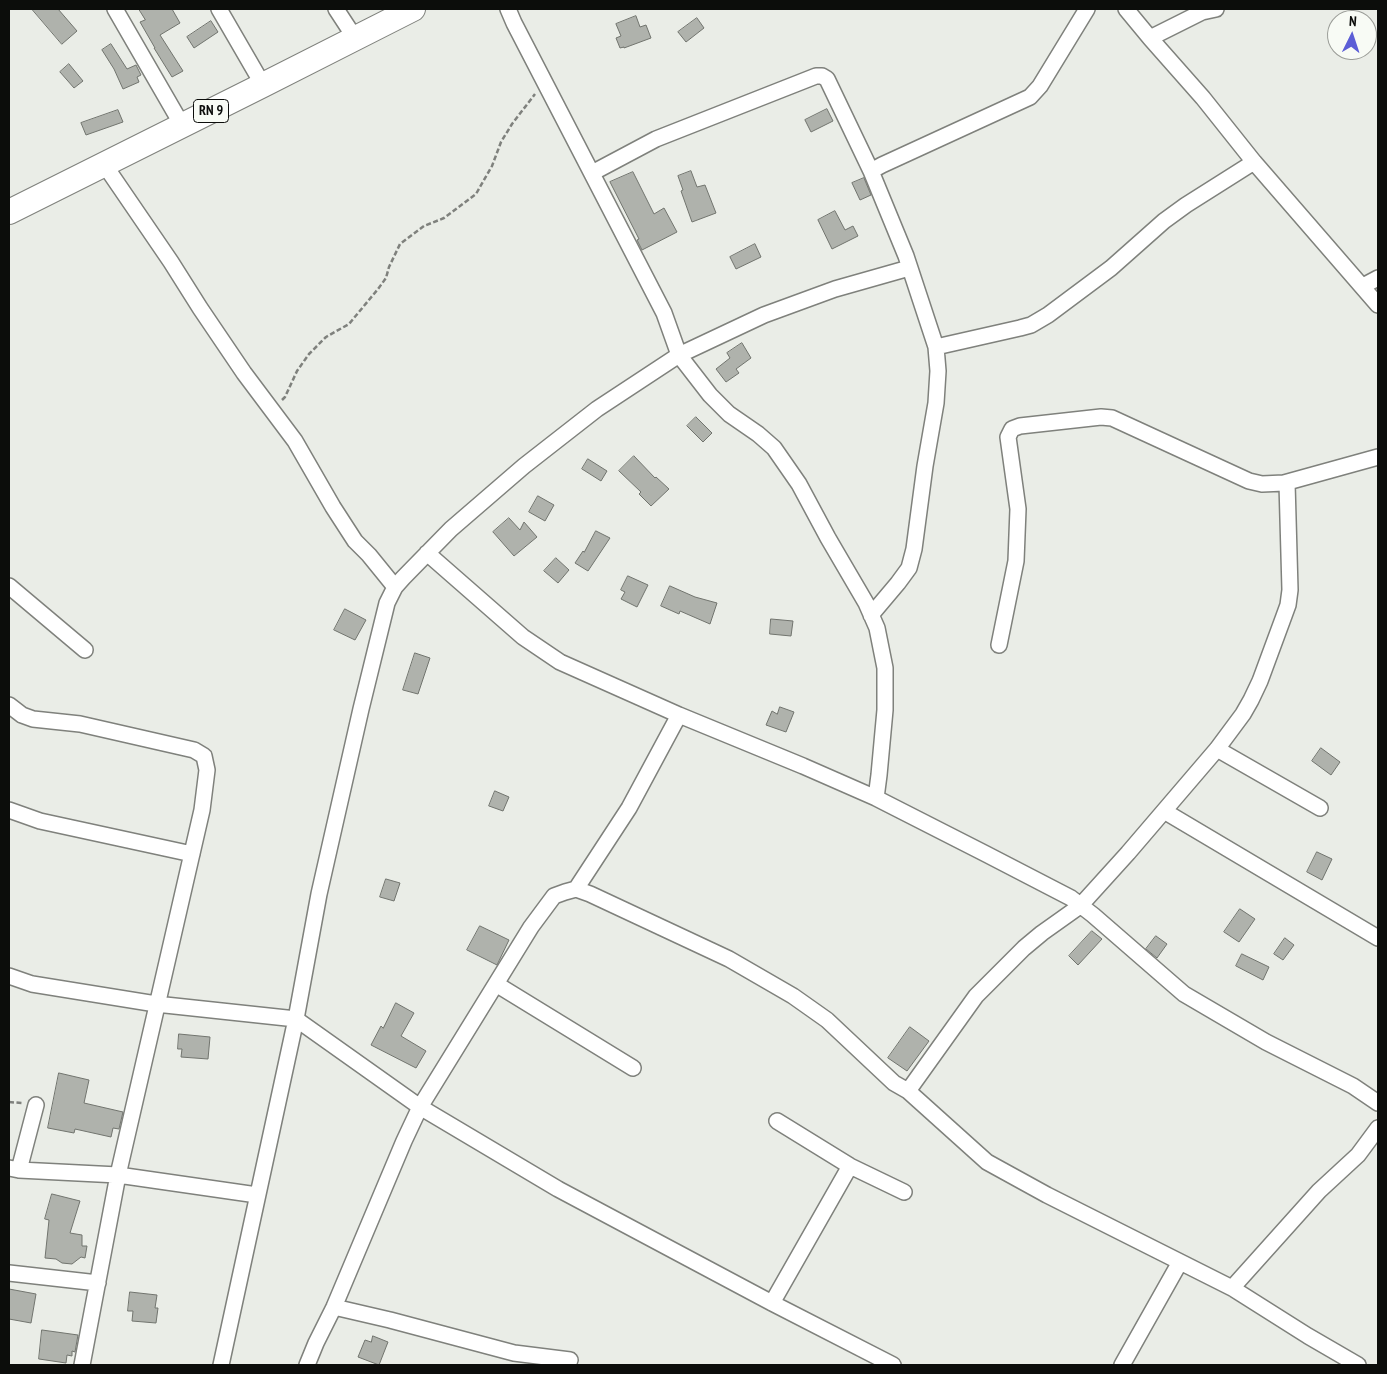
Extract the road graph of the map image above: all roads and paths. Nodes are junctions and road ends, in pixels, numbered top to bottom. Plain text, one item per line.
1 (115, 9) edge
2 (219, 9) edge
3 (336, 9) edge
4 (413, 9) edge
5 (508, 9) edge
6 (1087, 9) edge
7 (1126, 9) edge
8 (1216, 9) edge
9 (355, 38) junction
10 (1150, 38) junction
11 (545, 82) junction
12 (263, 85) junction
13 (182, 125) junction
14 (1254, 162) junction
15 (104, 164) junction
16 (871, 171) junction
17 (592, 173) junction
18 (9, 212) edge
19 (909, 268) junction
20 (1378, 278) edge
21 (1362, 286) junction
22 (1378, 306) edge
23 (936, 346) junction
24 (679, 355) junction
25 (274, 412) junction
26 (1378, 457) edge
27 (1287, 483) junction
28 (427, 553) junction
29 (9, 586) edge
30 (395, 587) junction
31 (871, 615) junction
32 (999, 645) dead end
33 (86, 650) dead end
34 (9, 705) edge
35 (679, 715) junction
36 (1217, 749) junction
37 (876, 798) junction
38 (1320, 808) dead end
39 (9, 810) edge
40 (1164, 810) junction
41 (192, 854) junction
42 (576, 889) junction
43 (1080, 906) junction
44 (1378, 938) edge
45 (9, 976) edge
46 (496, 984) junction
47 (156, 1004) junction
48 (296, 1019) junction
49 (633, 1068) dead end
50 (908, 1091) junction
51 (1378, 1104) edge
52 (36, 1105) dead end
53 (420, 1107) junction
54 (777, 1121) dead end
55 (1378, 1128) edge
56 (850, 1166) junction
57 (14, 1169) edge
58 (118, 1175) junction
59 (904, 1192) dead end
60 (258, 1195) junction
61 (1180, 1262) junction
62 (9, 1273) edge
63 (98, 1283) junction
64 (1232, 1288) junction
65 (772, 1303) junction
66 (334, 1308) junction
67 (570, 1360) dead end
68 (82, 1365) edge
69 (221, 1365) edge
70 (307, 1365) edge
71 (893, 1365) edge
72 (1122, 1365) edge
73 (1358, 1365) edge

1 - 13 street
2 - 12 street
3 - 9 street
4 - 9 main road, RN 9
5 - 11 street
6 - 16 street
7 - 10 street
8 - 10 street
9 - 12 main road, RN 9
10 - 14 street
11 - 17 street
11 - 25 path
12 - 13 main road, RN 9
13 - 15 main road, RN 9
14 - 21 street
14 - 23 street
15 - 18 main road, RN 9
15 - 25 street
16 - 17 street
16 - 19 street
17 - 24 street
19 - 23 street
19 - 24 street
20 - 21 street
21 - 22 street
23 - 31 street
24 - 28 street
24 - 31 street
25 - 30 street
26 - 27 street
27 - 32 street
27 - 36 street
28 - 30 street
28 - 35 street
29 - 33 street
30 - 48 street
31 - 37 street
34 - 41 street
35 - 37 street
35 - 42 street
36 - 38 street
36 - 40 street
37 - 43 street
39 - 41 street
40 - 43 street
40 - 44 street
41 - 47 street
42 - 46 street
42 - 50 street
43 - 50 street
43 - 51 street
45 - 47 street
46 - 49 street
46 - 53 street
47 - 48 street
47 - 58 street
48 - 53 street
48 - 60 street
50 - 61 street
52 - 57 street
53 - 65 street
53 - 66 street
54 - 56 street
55 - 64 street
56 - 59 street
56 - 65 street
57 - 58 street
58 - 60 street
58 - 63 street
60 - 69 street
61 - 64 street
61 - 72 street
62 - 63 street
63 - 68 street
64 - 73 street
65 - 71 street
66 - 67 street
66 - 70 street

